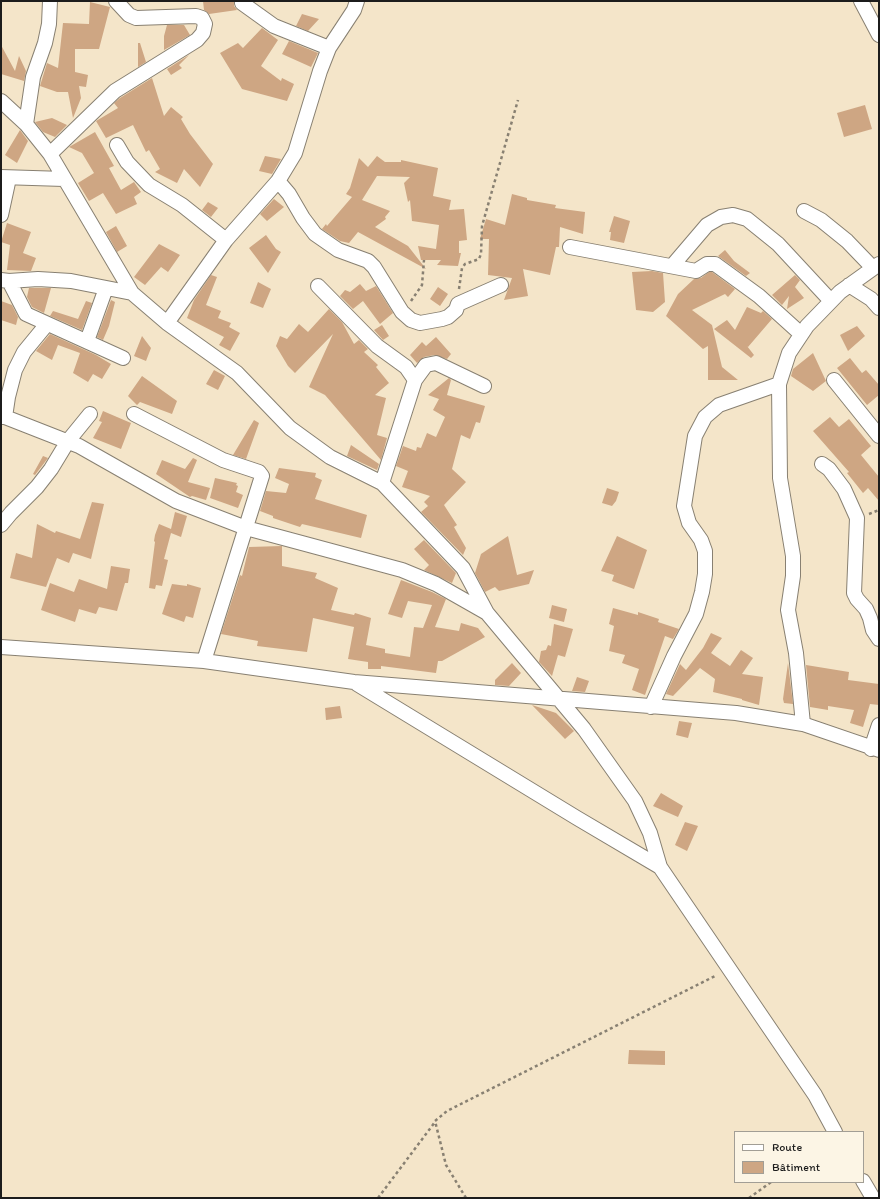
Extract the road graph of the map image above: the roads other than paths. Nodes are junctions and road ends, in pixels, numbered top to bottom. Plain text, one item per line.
1 (50, 1) edge
2 (116, 1) edge
3 (357, 1) edge
4 (861, 1) edge
5 (242, 3) dead end
6 (879, 35) edge
7 (330, 48) junction
8 (1, 101) edge
9 (26, 124) junction
10 (116, 145) dead end
11 (50, 154) junction
12 (5, 178) edge
13 (64, 179) junction
14 (278, 181) junction
15 (804, 211) dead end
16 (1, 215) edge
17 (226, 240) junction
18 (570, 247) dead end
19 (672, 266) junction
20 (876, 266) edge
21 (5, 281) edge
22 (501, 285) dead end
23 (849, 285) junction
24 (318, 286) dead end
25 (106, 288) junction
26 (132, 293) junction
27 (830, 300) junction
28 (879, 308) edge
29 (166, 323) junction
30 (47, 324) junction
31 (801, 334) junction
32 (87, 341) junction
33 (123, 358) dead end
34 (415, 380) junction
35 (834, 380) dead end
36 (779, 384) junction
37 (484, 386) dead end
38 (90, 414) dead end
39 (134, 414) dead end
40 (3, 417) edge
41 (879, 436) edge
42 (68, 441) junction
43 (822, 464) dead end
44 (382, 483) junction
45 (1, 525) edge
46 (246, 528) junction
47 (487, 613) junction
48 (879, 639) edge
49 (1, 647) edge
50 (204, 661) junction
51 (354, 682) junction
52 (558, 700) junction
53 (651, 707) junction
54 (803, 724) junction
55 (879, 725) edge
56 (875, 749) edge
57 (660, 867) junction
58 (834, 1131) edge
59 (864, 1183) edge
60 (873, 1198) edge

1 - 9 street
2 - 11 street
3 - 7 street
4 - 6 street
5 - 7 street
7 - 14 street
8 - 9 street
9 - 11 street
10 - 17 street
11 - 13 street
12 - 13 street
12 - 16 street
13 - 26 street
14 - 17 street
14 - 22 street
15 - 20 street
17 - 29 street
18 - 19 street
19 - 27 street
19 - 31 street
20 - 23 street
21 - 25 street
21 - 30 street
23 - 27 street
23 - 28 street
24 - 34 street
25 - 26 street
25 - 32 street
26 - 29 street
27 - 31 street
29 - 44 street
30 - 32 street
30 - 40 street
31 - 36 street
32 - 33 street
34 - 37 street
34 - 44 street
35 - 41 street
36 - 53 street
36 - 54 street
38 - 42 street
39 - 46 street
40 - 42 street
42 - 45 street
42 - 46 street
43 - 48 street
44 - 47 street
46 - 47 street
46 - 50 street
47 - 52 street
49 - 50 street
50 - 51 street
51 - 52 street
51 - 57 street
52 - 53 street
52 - 57 street
53 - 54 street
54 - 56 street
55 - 56 street
57 - 58 street
59 - 60 street

